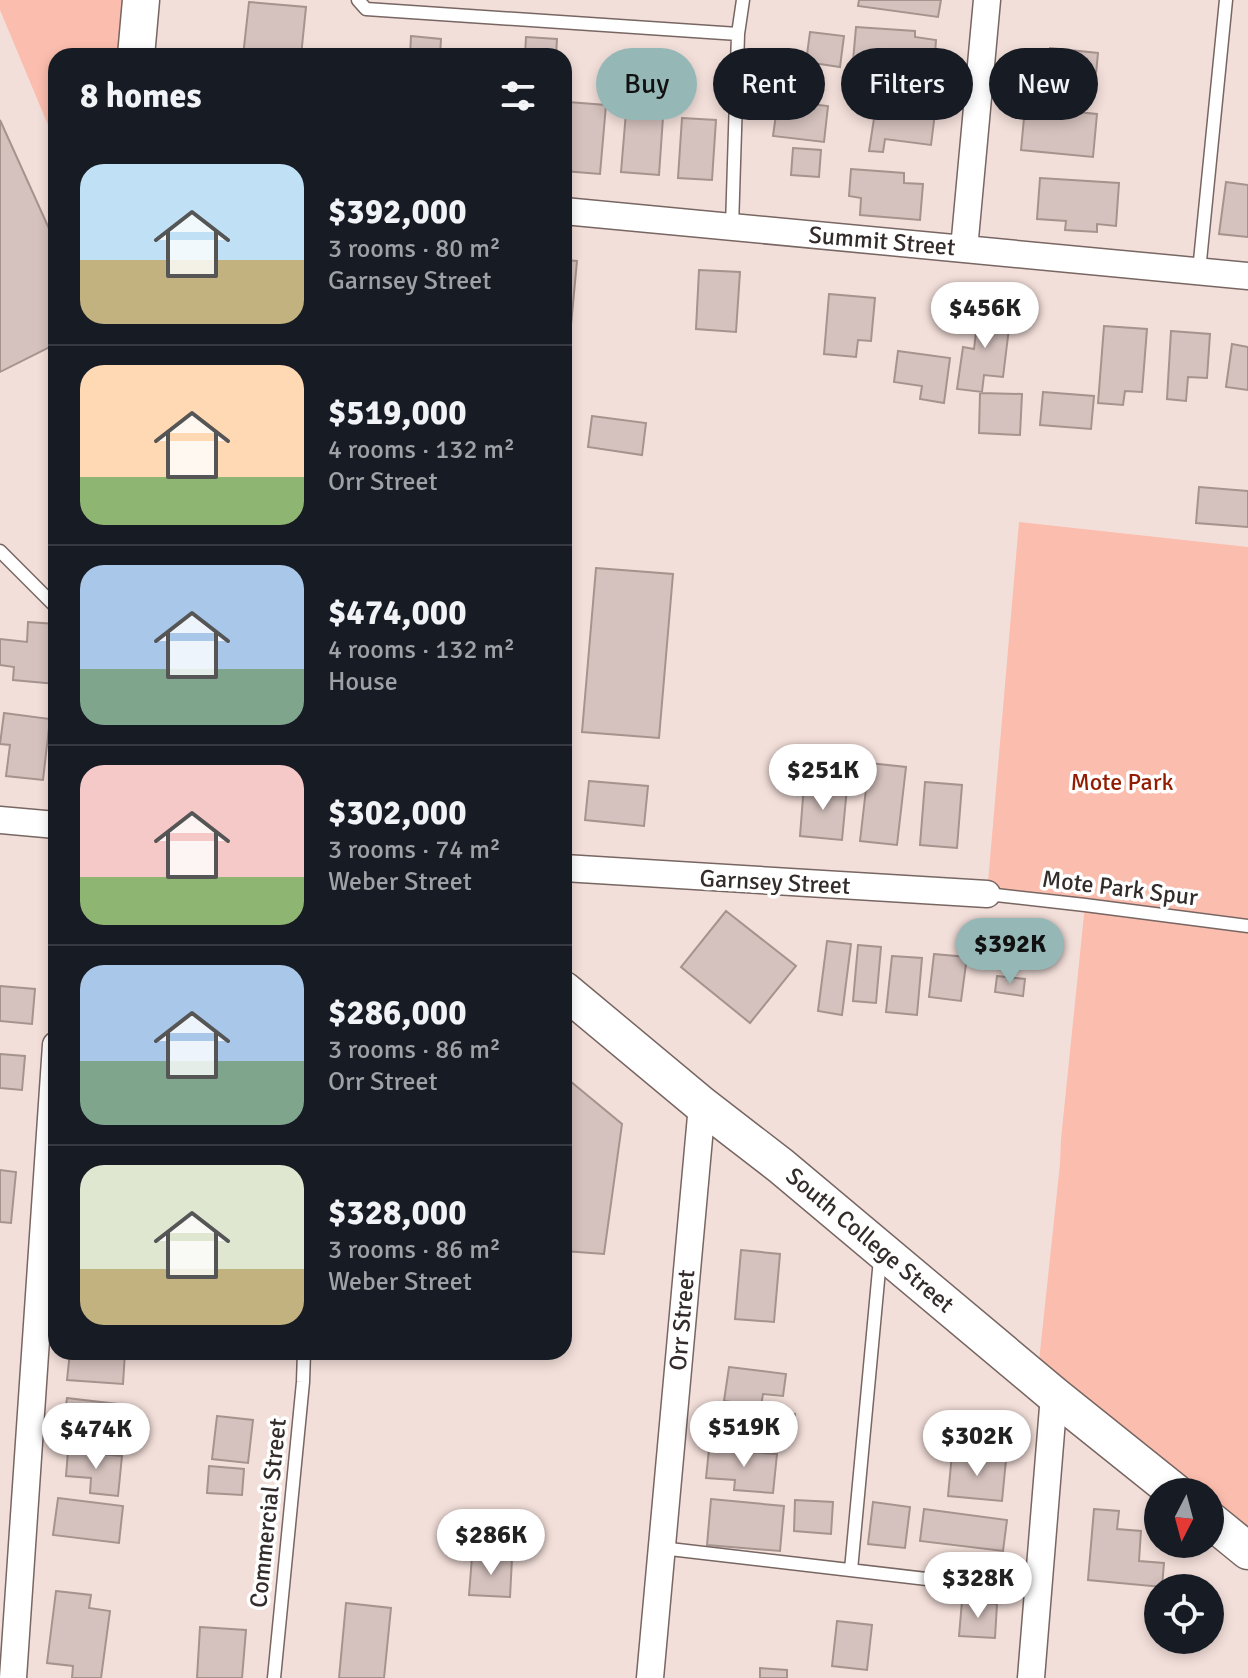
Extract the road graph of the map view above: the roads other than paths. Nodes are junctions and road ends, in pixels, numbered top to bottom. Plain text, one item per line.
1 (141, 0) edge
2 (358, 0) edge
3 (743, 0) edge
4 (987, 0) edge
5 (1226, 0) edge
6 (738, 34) junction
7 (137, 48) edge
8 (572, 212) edge
9 (732, 227) junction
10 (964, 249) junction
11 (1199, 272) junction
12 (1248, 276) edge
13 (0, 551) edge
14 (48, 599) edge
15 (0, 820) edge
16 (48, 824) edge
17 (572, 868) edge
18 (987, 894) joint
19 (1248, 926) edge
20 (572, 997) edge
21 (702, 1105) junction
22 (48, 1163) edge
23 (881, 1248) junction
24 (304, 1360) edge
25 (1054, 1395) junction
26 (1158, 1478) edge
27 (1224, 1531) edge
28 (661, 1548) junction
29 (1248, 1551) edge
30 (851, 1570) junction
31 (1038, 1592) junction
32 (13, 1678) edge
33 (274, 1678) edge
34 (650, 1678) edge
35 (1031, 1678) edge

1 - 7 street
2 - 6 lane
3 - 6 lane
4 - 10 street
5 - 11 lane
6 - 9 lane
8 - 9 street, Summit Street
9 - 10 street, Summit Street
10 - 11 street, Summit Street
11 - 12 street, Summit Street
13 - 14 lane
15 - 16 street
17 - 18 street, Garnsey Street
18 - 19 lane, Mote Park Spur
20 - 21 street, South College Street
21 - 23 street, South College Street
21 - 28 street, Orr Street
22 - 32 street
23 - 25 street, South College Street
23 - 30 lane
24 - 33 lane, Commercial Street
25 - 26 street, South College Street
25 - 31 street
27 - 29 street
28 - 30 lane
28 - 34 street, Orr Street
30 - 31 lane
31 - 35 street

